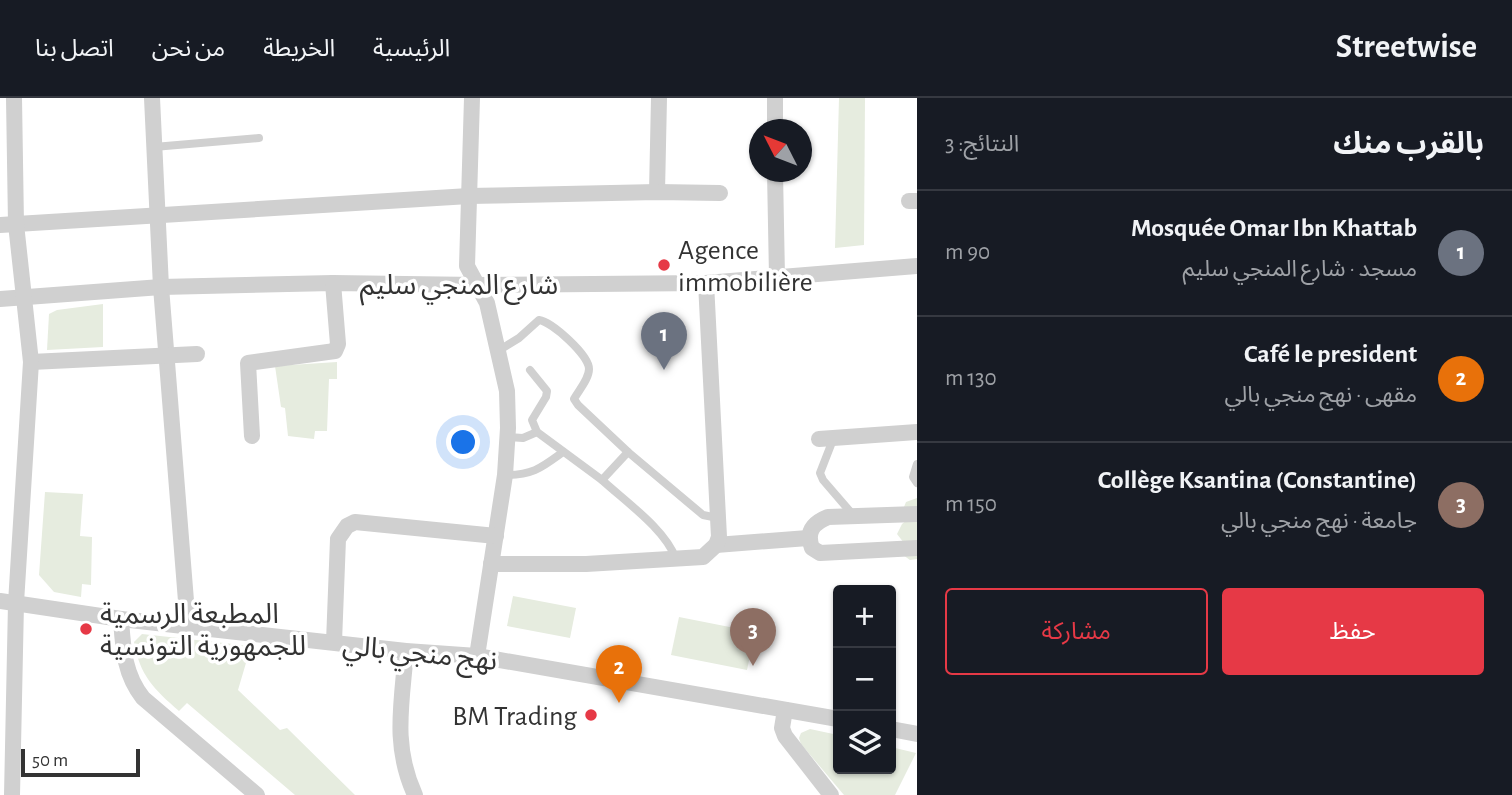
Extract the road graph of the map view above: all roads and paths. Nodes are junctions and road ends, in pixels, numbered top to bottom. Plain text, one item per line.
1 (14, 98) edge
2 (152, 98) edge
3 (472, 98) edge
4 (659, 98) edge
5 (775, 98) edge
6 (775, 119) edge
7 (259, 138) dead end
8 (155, 147) junction
9 (775, 182) edge
10 (657, 191) junction
11 (720, 193) dead end
12 (469, 196) junction
13 (158, 214) junction
14 (8, 224) edge
15 (917, 266) edge
16 (777, 277) junction
17 (333, 283) junction
18 (706, 283) junction
19 (477, 285) junction
20 (161, 287) junction
21 (24, 297) junction
22 (0, 299) edge
23 (498, 351) junction
24 (197, 354) dead end
25 (167, 355) junction
26 (31, 362) junction
27 (530, 370) dead end
28 (537, 432) junction
29 (917, 432) edge
30 (252, 436) dead end
31 (508, 437) junction
32 (826, 438) joint
33 (563, 452) junction
34 (628, 452) junction
35 (917, 464) edge
36 (505, 475) junction
37 (602, 480) junction
38 (917, 483) edge
39 (917, 514) edge
40 (853, 516) junction
41 (718, 518) junction
42 (496, 536) junction
43 (808, 538) junction
44 (716, 545) junction
45 (917, 548) edge
46 (676, 558) junction
47 (491, 564) junction
48 (8, 602) edge
49 (121, 619) junction
50 (188, 626) junction
51 (334, 642) junction
52 (406, 650) junction
53 (477, 656) junction
54 (785, 710) junction
55 (833, 718) edge
56 (896, 730) edge
57 (917, 734) edge
58 (6, 751) edge
59 (12, 795) edge
60 (257, 795) edge
61 (415, 795) edge
62 (831, 795) edge

1 - 14 street
2 - 8 street
3 - 12 street
4 - 10 street
5 - 6 street
7 - 8 lane
8 - 13 street
9 - 16 street
10 - 11 street
10 - 12 street
12 - 13 street
12 - 19 street
13 - 14 street
13 - 20 street
14 - 21 street
15 - 16 street, شارع المنجي سليم
16 - 18 street, شارع المنجي سليم
17 - 19 street, شارع المنجي سليم
17 - 20 street, شارع المنجي سليم
17 - 30 street
18 - 19 street, شارع المنجي سليم
18 - 41 street
19 - 23 street
20 - 21 street, شارع المنجي سليم
20 - 25 street
21 - 22 street, شارع المنجي سليم
21 - 26 street
23 - 31 street
23 - 34 lane
24 - 25 street
25 - 26 street
25 - 50 street
26 - 48 street
27 - 28 lane
28 - 31 lane
28 - 33 lane
29 - 32 street
31 - 36 street
32 - 40 lane
33 - 36 lane
33 - 37 lane
34 - 37 lane
34 - 41 lane
35 - 38 lane
36 - 42 street
37 - 46 lane
39 - 40 street
40 - 43 street
41 - 44 street
42 - 47 street
42 - 51 street
43 - 44 street
43 - 45 street
44 - 46 street
46 - 47 street
47 - 53 street
48 - 49 street, نهج منجي بالي
48 - 58 street
49 - 50 street, نهج منجي بالي
49 - 60 street
50 - 51 street, نهج منجي بالي
51 - 52 street, نهج منجي بالي
52 - 53 street, نهج منجي بالي
52 - 61 street
53 - 54 street, نهج منجي بالي
54 - 55 street, نهج منجي بالي
54 - 62 street
56 - 57 street
58 - 59 street

